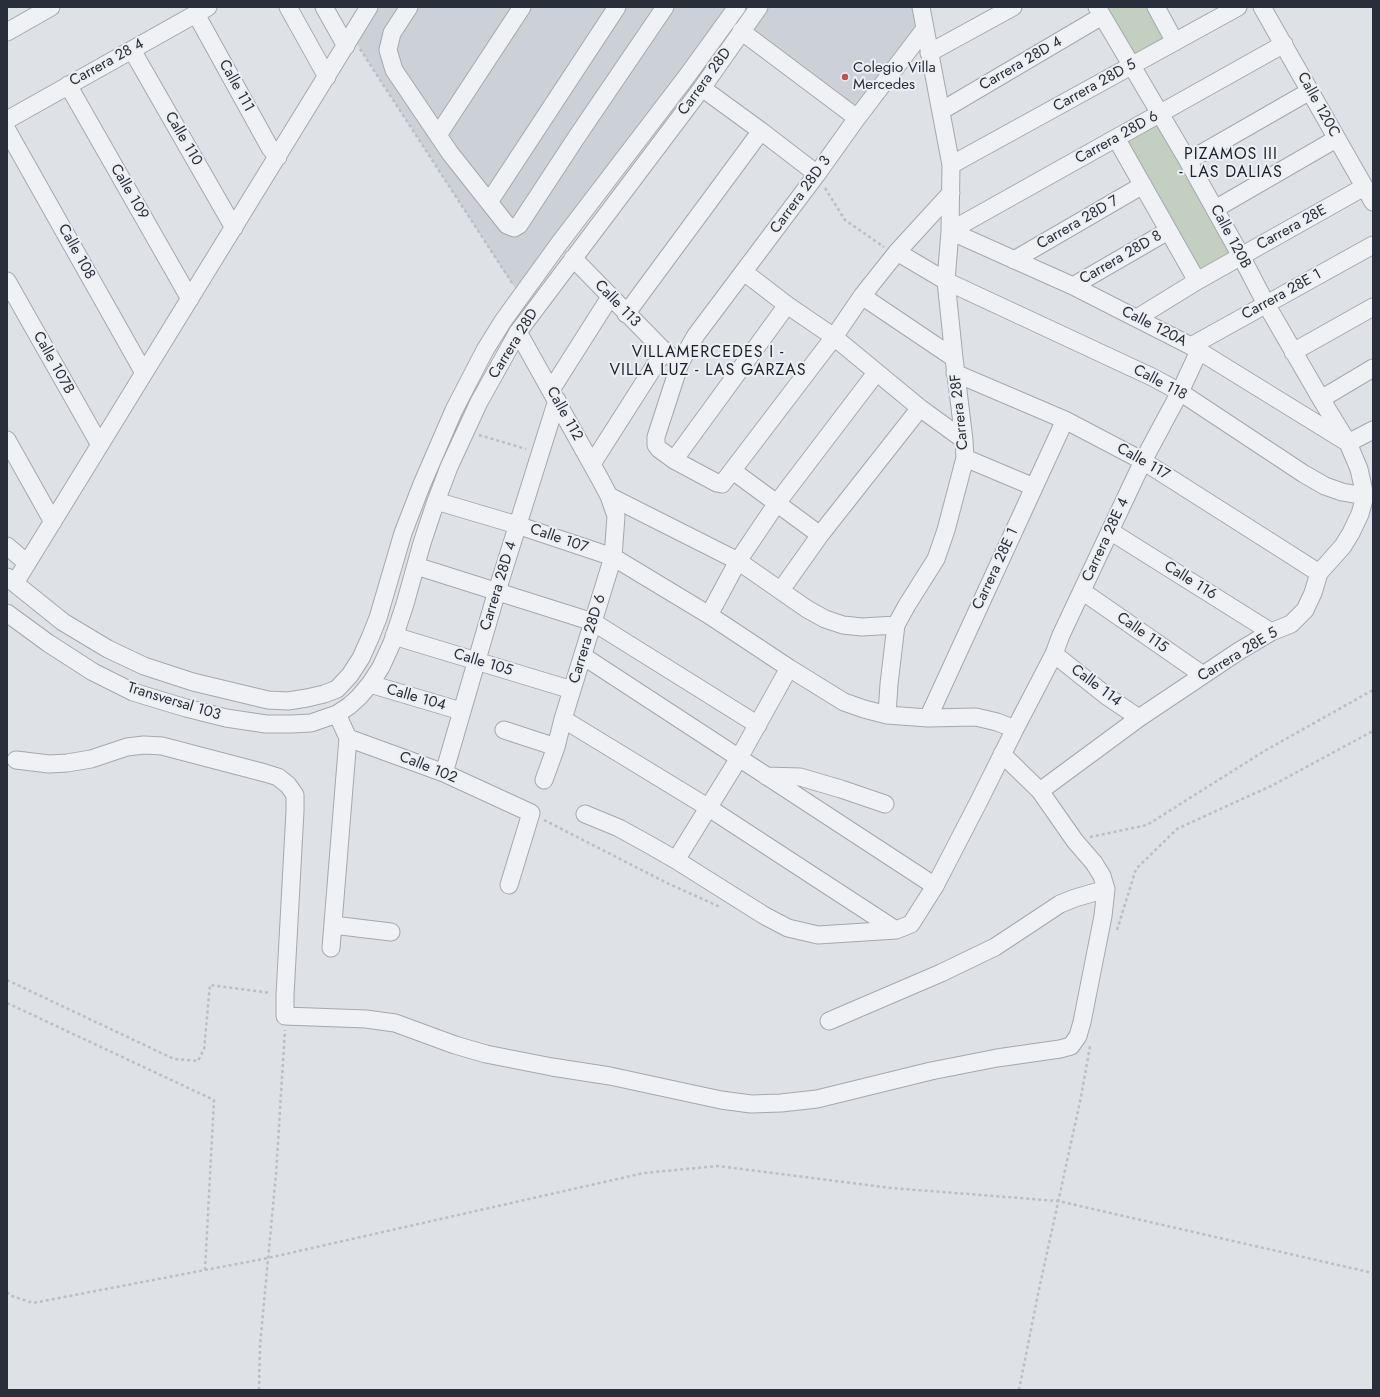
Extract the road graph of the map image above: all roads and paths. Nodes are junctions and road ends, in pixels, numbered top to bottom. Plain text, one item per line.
1 (51, 7) edge
2 (288, 7) edge
3 (324, 7) edge
4 (369, 7) edge
5 (409, 7) edge
6 (522, 7) edge
7 (617, 7) edge
8 (665, 7) edge
9 (737, 7) edge
10 (759, 7) edge
11 (921, 7) edge
12 (1013, 7) edge
13 (1156, 7) edge
14 (1238, 7) edge
15 (1262, 7) edge
16 (202, 10) edge
17 (1100, 12) edge
18 (924, 30) junction
19 (741, 31) junction
20 (7, 32) edge
21 (349, 41) junction
22 (1175, 42) junction
23 (1284, 44) junction
24 (132, 50) junction
25 (929, 53) junction
26 (1132, 66) junction
27 (327, 77) junction
28 (68, 85) junction
29 (702, 88) junction
30 (1310, 91) junction
31 (941, 111) junction
32 (1160, 113) junction
33 (857, 118) junction
34 (7, 120) edge
35 (7, 130) edge
36 (761, 131) junction
37 (438, 135) junction
38 (1116, 138) junction
39 (1336, 139) junction
40 (278, 157) junction
41 (1188, 161) junction
42 (952, 164) junction
43 (817, 174) junction
44 (1143, 185) junction
45 (1364, 187) junction
46 (951, 192) junction
47 (489, 202) junction
48 (1373, 202) edge
49 (1215, 209) junction
50 (234, 228) junction
51 (950, 231) junction
52 (1168, 231) junction
53 (1373, 245) edge
54 (897, 252) junction
55 (1241, 256) junction
56 (573, 258) junction
57 (1014, 260) junction
58 (744, 272) junction
59 (946, 281) junction
60 (1198, 281) junction
61 (8, 286) edge
62 (1073, 286) junction
63 (862, 296) junction
64 (521, 297) junction
65 (610, 297) junction
66 (190, 299) junction
67 (1266, 304) junction
68 (787, 305) junction
69 (1373, 307) edge
70 (626, 314) junction
71 (1137, 318) junction
72 (518, 332) junction
73 (834, 337) junction
74 (1195, 348) junction
75 (664, 351) junction
76 (1293, 352) junction
77 (680, 363) junction
78 (955, 366) junction
79 (1373, 368) edge
80 (144, 373) junction
81 (876, 373) junction
82 (1180, 392) junction
83 (554, 395) junction
84 (1321, 399) junction
85 (920, 408) junction
86 (1066, 420) junction
87 (1373, 430) edge
88 (465, 431) junction
89 (7, 440) edge
90 (964, 440) junction
91 (1348, 443) junction
92 (100, 446) junction
93 (540, 453) junction
94 (965, 458) junction
95 (674, 460) junction
96 (1143, 461) junction
97 (592, 464) junction
98 (1360, 469) joint
99 (732, 471) junction
100 (1034, 487) junction
101 (609, 496) junction
102 (1365, 496) junction
103 (436, 500) junction
104 (777, 503) junction
105 (53, 522) junction
106 (517, 525) junction
107 (1110, 531) junction
108 (820, 535) junction
109 (7, 546) edge
110 (613, 557) junction
111 (738, 561) junction
112 (27, 563) junction
113 (416, 566) junction
114 (1318, 573) junction
115 (11, 580) edge
116 (781, 590) junction
117 (497, 591) junction
118 (1082, 591) junction
119 (7, 613) edge
120 (708, 615) junction
121 (593, 622) junction
122 (896, 625) junction
123 (1271, 632) junction
124 (394, 636) junction
125 (1054, 654) junction
126 (583, 656) junction
127 (476, 661) junction
128 (789, 668) junction
129 (1203, 675) junction
130 (370, 684) junction
131 (572, 690) junction
132 (1373, 690) edge
133 (324, 694) joint
134 (461, 711) junction
135 (337, 714) junction
136 (887, 715) junction
137 (928, 718) junction
138 (1139, 718) junction
139 (563, 719) junction
140 (758, 725) junction
141 (1015, 729) junction
142 (504, 730) dead end
143 (1373, 731) edge
144 (348, 738) junction
145 (556, 747) junction
146 (1002, 754) junction
147 (739, 758) junction
148 (16, 760) dead end
149 (444, 773) junction
150 (766, 776) junction
151 (544, 780) dead end
152 (1040, 791) junction
153 (886, 804) dead end
154 (709, 808) junction
155 (531, 814) junction
156 (585, 814) dead end
157 (1075, 841) junction
158 (676, 860) junction
159 (509, 885) dead end
160 (935, 886) junction
161 (1106, 889) junction
162 (723, 908) dead end
163 (333, 925) junction
164 (896, 930) junction
165 (391, 932) dead end
166 (1116, 932) dead end
167 (330, 948) dead end
168 (7, 980) edge
169 (285, 995) junction
170 (7, 1003) edge
171 (285, 1016) junction
172 (829, 1021) dead end
173 (1092, 1040) dead end
174 (1058, 1201) junction
175 (268, 1258) junction
176 (205, 1270) junction
177 (1373, 1273) edge
178 (7, 1292) edge
179 (259, 1390) edge
180 (1019, 1390) edge

1 - 20 street
2 - 27 street
3 - 21 street
4 - 21 street
5 - 37 street
6 - 37 street
7 - 47 street
8 - 47 street
9 - 64 street, Carrera 28D
10 - 19 street, Carrera 28D
11 - 18 street
12 - 25 street
13 - 22 street
14 - 22 street, Carrera 28D 5
15 - 23 street, Calle 120C
16 - 24 street, Carrera 28 4
16 - 40 street, Calle 111
17 - 26 street, Calle 120B
17 - 31 street, Carrera 28D 4
18 - 25 street
18 - 33 street, Carrera 28D 3
19 - 29 street, Carrera 28D
19 - 33 street
21 - 27 street
21 - 64 path
22 - 26 street, Carrera 28D 5
23 - 30 street, Calle 120C
23 - 32 street, Carrera 28D 6
24 - 28 street, Carrera 28 4
24 - 50 street, Calle 110
25 - 31 street
26 - 32 street, Calle 120B
26 - 42 street, Carrera 28D 5
27 - 40 street
28 - 34 street, Carrera 28 4
28 - 66 street, Calle 109
29 - 36 street
29 - 56 street, Carrera 28D
30 - 39 street, Calle 120C
30 - 41 street
31 - 42 street
32 - 38 street, Carrera 28D 6
32 - 41 street, Calle 120B
33 - 43 street, Carrera 28D 3
35 - 80 street, Calle 108
36 - 43 street
36 - 70 street
37 - 47 street
38 - 44 street
38 - 51 street, Carrera 28D 6
39 - 45 street, Calle 120C
39 - 49 street
40 - 50 street
41 - 49 street, Calle 120B
42 - 46 street, Carrera 28F
43 - 54 path
43 - 58 street, Carrera 28D 3
44 - 52 street
44 - 57 street, Carrera 28D 7
45 - 48 street, Calle 120C
45 - 55 street, Carrera 28E
46 - 51 street, Carrera 28F
46 - 54 street
49 - 55 street, Calle 120B
50 - 66 street
51 - 57 street, Calle 120A
51 - 59 street, Carrera 28F
52 - 60 street
52 - 62 street, Carrera 28D 8
53 - 67 street, Carrera 28E 1
54 - 59 street, Calle 118
54 - 63 street
55 - 60 street, Carrera 28E
55 - 67 street, Calle 120B
56 - 65 street, Calle 113
56 - 72 street, Carrera 28D
57 - 62 street, Calle 120A
58 - 68 street
58 - 77 street, Carrera 28D 3
59 - 78 street, Carrera 28F
59 - 82 street, Calle 118
60 - 71 street, Carrera 28E
61 - 92 street, Calle 107B
62 - 71 street, Calle 120A
63 - 73 street
63 - 78 street, Calle 117
64 - 133 street, Carrera 28D
65 - 70 street, Calle 113
65 - 83 street, Carrera 28D 4
66 - 80 street
67 - 74 street, Carrera 28E 1
67 - 76 street, Calle 120B
68 - 73 street
68 - 95 street
69 - 76 street
70 - 75 street, Calle 113
71 - 74 street, Calle 120A
72 - 83 street, Calle 112
72 - 88 street, Carrera 28D
73 - 81 street
73 - 99 street
74 - 82 street, Carrera 28E 4
74 - 91 street, Calle 120A
75 - 77 street, Calle 113
75 - 97 street
76 - 84 street, Calle 120B
77 - 95 street
78 - 86 street, Calle 117
78 - 90 street, Carrera 28F
79 - 84 street
80 - 92 street
81 - 85 street
81 - 104 street
82 - 96 street, Carrera 28E 4
82 - 102 street, Calle 118
83 - 93 street, Carrera 28D 4
83 - 97 street, Calle 112
84 - 91 street, Calle 120B
85 - 90 street
85 - 108 street
86 - 96 street, Calle 117
86 - 100 street, Carrera 28E 1
87 - 91 street
88 - 93 path
88 - 103 street, Carrera 28D
89 - 105 street
90 - 94 street, Carrera 28F
91 - 98 street, Calle 120B
92 - 105 street
93 - 106 street, Carrera 28D 4
94 - 100 street
94 - 122 street, Carrera 28F
95 - 99 street
96 - 107 street, Carrera 28E 4
96 - 114 street, Calle 117
97 - 101 street, Calle 112
98 - 102 street, Carrera 28E 5
99 - 104 street
100 - 137 street, Carrera 28E 1
101 - 110 street, Carrera 28D 6
101 - 111 street
102 - 114 street, Carrera 28E 5
103 - 106 street, Calle 107
103 - 113 street, Carrera 28D
104 - 108 street
104 - 111 street
105 - 112 street
106 - 110 street, Calle 107
106 - 117 street, Carrera 28D 4
107 - 118 street, Carrera 28E 4
107 - 123 street, Calle 116
108 - 116 street
109 - 112 street
110 - 120 street, Calle 107
110 - 121 street, Carrera 28D 6
111 - 116 street
111 - 120 street
112 - 115 street
113 - 117 street
113 - 124 street, Carrera 28D
114 - 123 street, Carrera 28E 5
115 - 133 street, Transversal 103
116 - 122 street
117 - 121 street
117 - 127 street, Carrera 28D 4
118 - 125 street, Carrera 28E 4
118 - 129 street, Calle 115
119 - 135 street, Transversal 103
120 - 128 street, Calle 107
121 - 126 street, Carrera 28D 6
121 - 140 street
122 - 136 street, Carrera 28F
123 - 129 street, Carrera 28E 5
124 - 127 street, Calle 105
124 - 130 street, Carrera 28D
125 - 138 street, Calle 114
125 - 141 street, Carrera 28E 4
126 - 131 street, Carrera 28D 6
126 - 147 street
127 - 131 street, Calle 105
127 - 134 street, Carrera 28D 4
128 - 136 street, Calle 107
128 - 140 street
129 - 138 street, Carrera 28E 5
130 - 134 street, Calle 104
130 - 135 street, Carrera 28D
131 - 139 street, Carrera 28D 6
132 - 157 path
134 - 149 street, Carrera 28D 4
135 - 144 street
136 - 137 street, Calle 107
137 - 141 street, Calle 107
138 - 152 street, Carrera 28E 5
139 - 145 street, Carrera 28D 6
139 - 154 street
140 - 147 street
141 - 146 street, Carrera 28E 4
142 - 145 street
143 - 166 path
144 - 149 street, Calle 102
144 - 163 street
145 - 151 street, Carrera 28D 6
146 - 152 street
146 - 160 street, Carrera 28E 4
147 - 150 street
147 - 154 street
148 - 169 street
149 - 155 street, Calle 102
150 - 153 street
150 - 160 street
152 - 157 street
154 - 158 street
154 - 164 street
155 - 159 street
155 - 162 path
156 - 158 street
157 - 161 street
158 - 164 street
160 - 164 street, Carrera 28E 4
161 - 171 street
161 - 172 street
163 - 165 street
163 - 167 street
168 - 169 path
169 - 171 street
170 - 176 path
171 - 175 path
173 - 174 path
174 - 175 path
174 - 177 path
174 - 180 path
175 - 176 path
175 - 179 path
176 - 178 path

